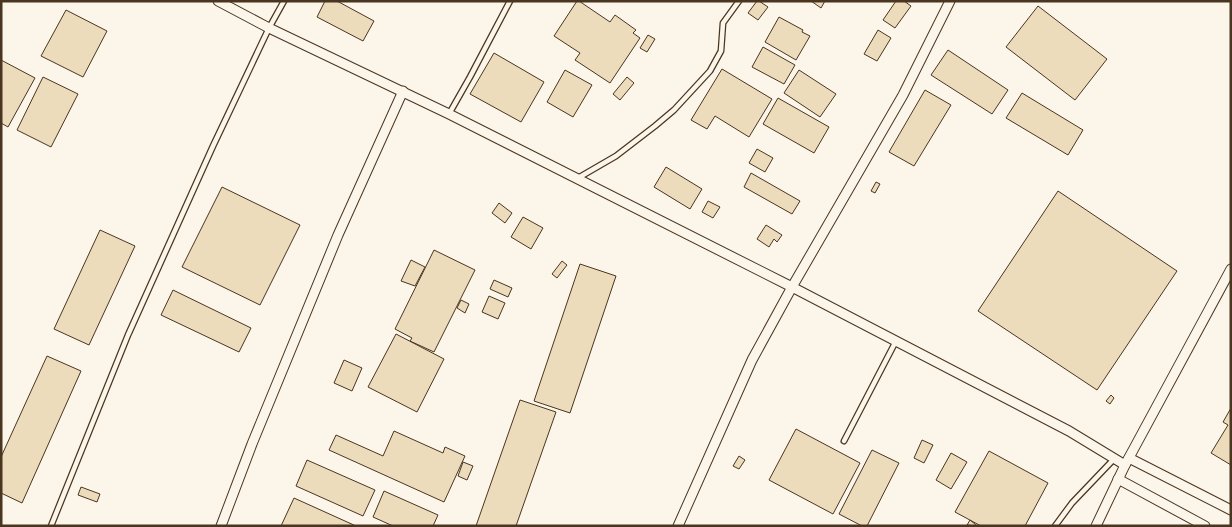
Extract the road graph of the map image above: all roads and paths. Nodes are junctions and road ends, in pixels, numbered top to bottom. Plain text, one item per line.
1 (218, 1) edge
2 (284, 1) edge
3 (510, 1) edge
4 (731, 1) edge
5 (950, 1) edge
6 (738, 3) edge
7 (269, 28) junction
8 (403, 91) junction
9 (449, 114) junction
10 (578, 179) junction
11 (1231, 270) edge
12 (792, 286) junction
13 (897, 340) junction
14 (844, 441) dead end
15 (1114, 459) junction
16 (1127, 462) junction
17 (1118, 479) junction
18 (1231, 510) edge
19 (50, 526) edge
20 (221, 526) edge
21 (678, 526) edge
22 (1055, 526) edge
23 (1096, 526) edge
24 (1205, 526) edge

1 - 7 street
2 - 7 lane
3 - 9 lane
4 - 6 lane
5 - 12 street
6 - 10 lane
7 - 8 street
7 - 19 lane
8 - 9 street
8 - 20 street
9 - 10 street
10 - 12 street
11 - 16 street
12 - 13 street
12 - 21 street
13 - 14 lane
13 - 15 street
15 - 16 street
15 - 22 lane
16 - 17 street
16 - 18 street
17 - 23 street
17 - 24 street

